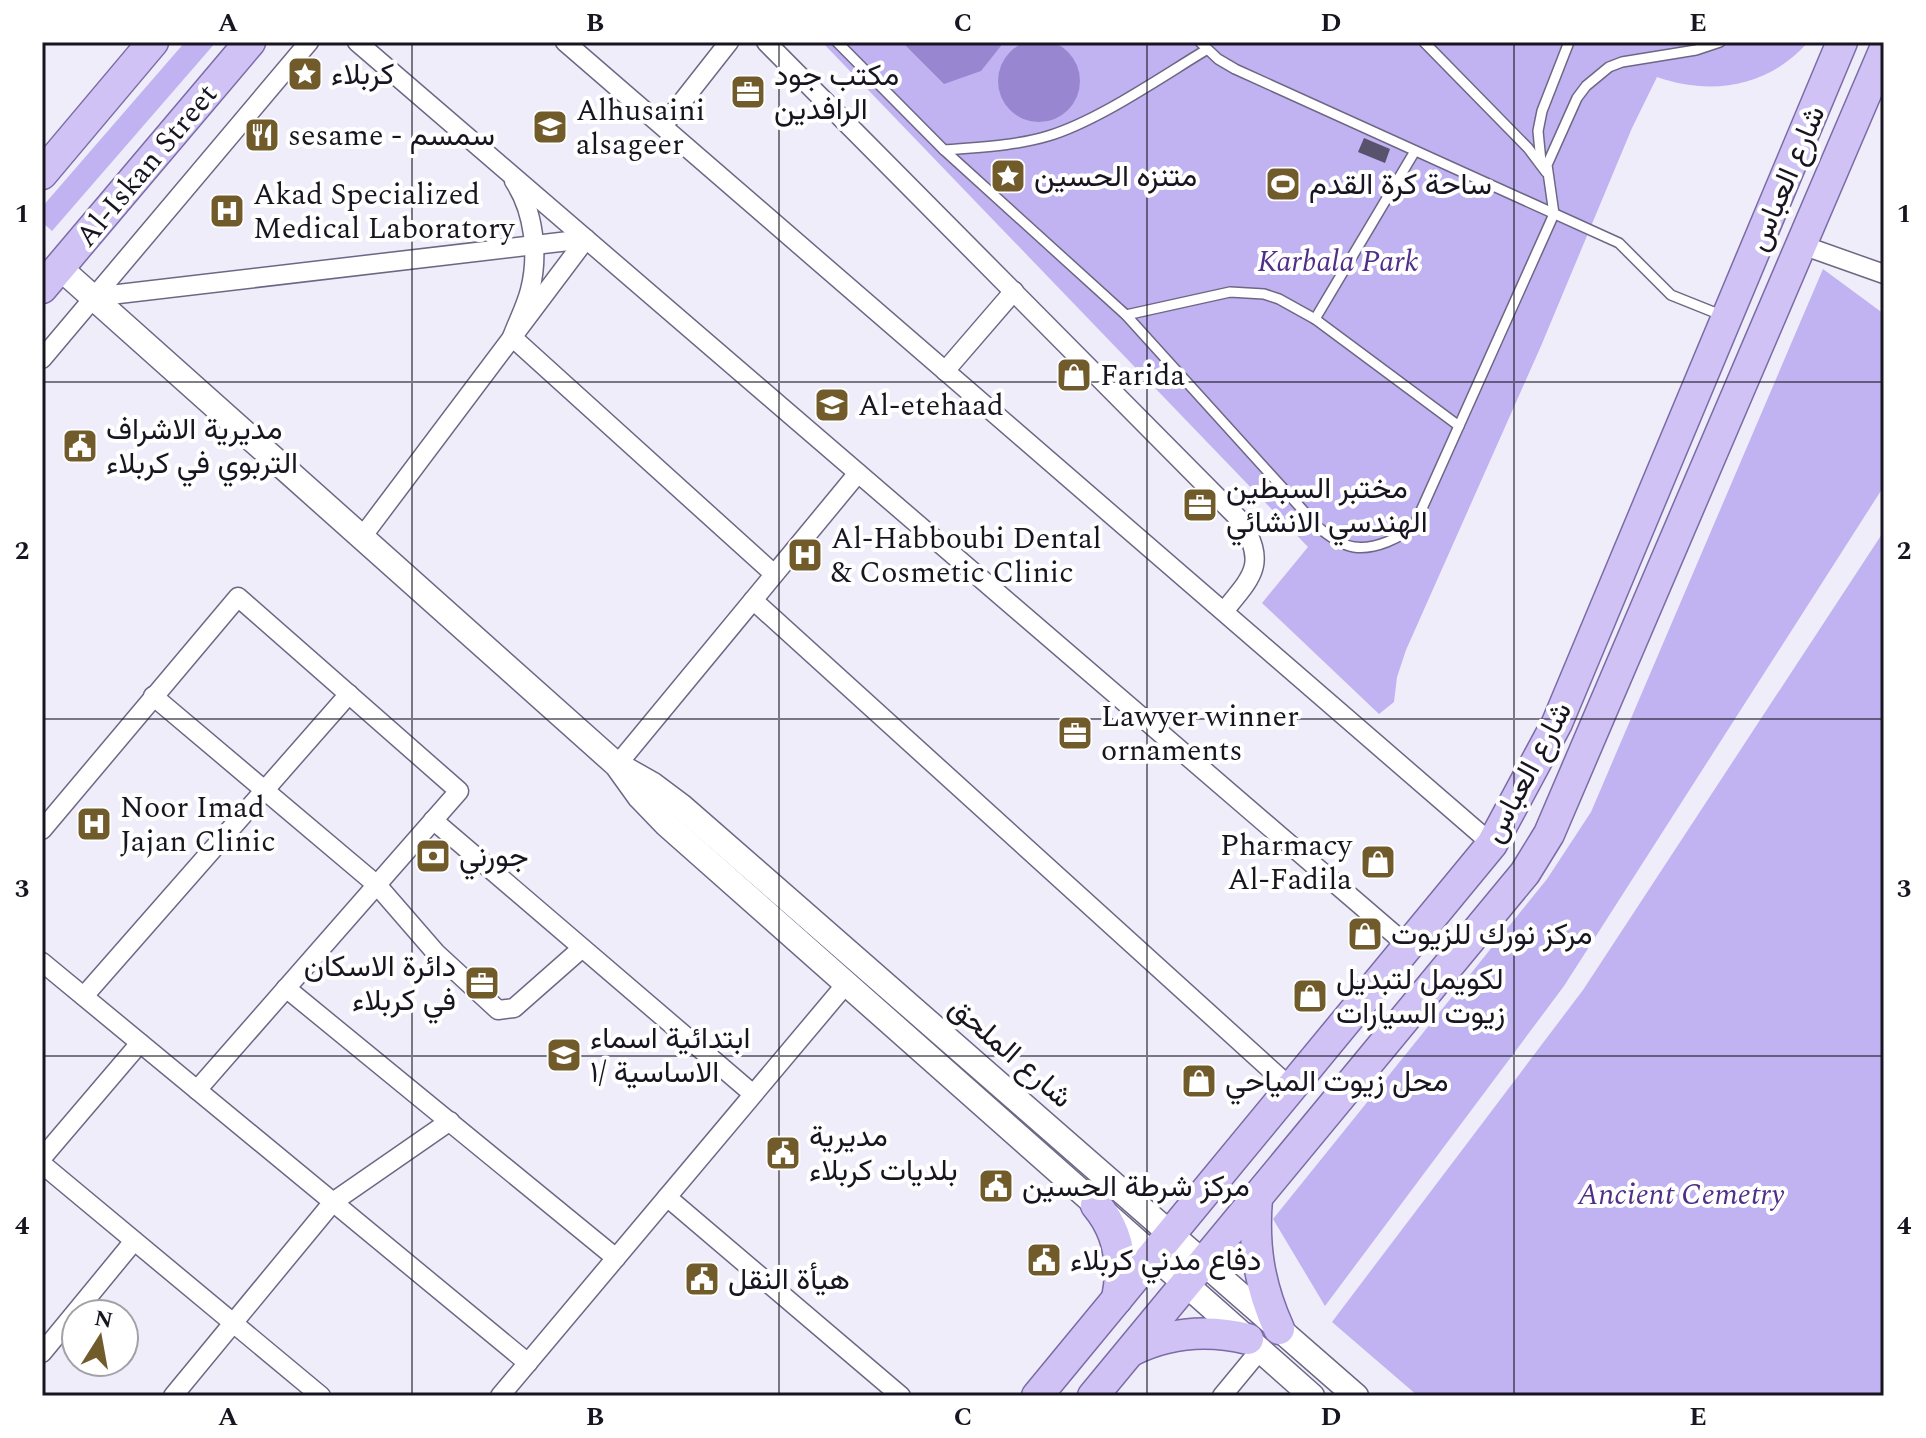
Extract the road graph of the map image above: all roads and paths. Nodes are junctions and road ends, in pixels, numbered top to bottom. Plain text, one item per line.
1 (153, 42) edge
2 (250, 42) edge
3 (309, 42) edge
4 (357, 42) edge
5 (565, 42) edge
6 (729, 42) edge
7 (766, 42) edge
8 (837, 42) edge
9 (1424, 42) edge
10 (1569, 42) edge
11 (1720, 42) edge
12 (1842, 42) edge
13 (1203, 46) edge
14 (1884, 51) edge
15 (663, 126) junction
16 (944, 150) junction
17 (1415, 151) junction
18 (1541, 162) junction
19 (509, 173) junction
20 (42, 174) edge
21 (1548, 175) junction
22 (1554, 214) junction
23 (586, 239) junction
24 (534, 245) junction
25 (1802, 245) junction
26 (1884, 274) edge
27 (51, 277) edge
28 (1014, 291) junction
29 (93, 297) junction
30 (1126, 315) junction
31 (1728, 317) junction
32 (1315, 319) junction
33 (512, 337) junction
34 (42, 359) edge
35 (945, 371) junction
36 (1459, 426) junction
37 (858, 473) junction
38 (362, 537) junction
39 (774, 574) junction
40 (753, 600) junction
41 (1224, 611) junction
42 (349, 694) junction
43 (153, 696) junction
44 (617, 765) junction
45 (265, 790) junction
46 (433, 820) junction
47 (44, 823) edge
48 (1492, 844) junction
49 (377, 885) junction
50 (1408, 946) junction
51 (581, 949) junction
52 (42, 962) edge
53 (862, 964) junction
54 (846, 984) junction
55 (286, 988) junction
56 (84, 996) junction
57 (140, 1043) junction
58 (1291, 1088) junction
59 (197, 1090) junction
60 (753, 1094) junction
61 (450, 1121) junction
62 (42, 1161) edge
63 (667, 1197) junction
64 (1257, 1198) junction
65 (333, 1202) junction
66 (1096, 1205) junction
67 (134, 1241) junction
68 (1162, 1245) junction
69 (616, 1258) junction
70 (1194, 1273) junction
71 (1117, 1299) junction
72 (233, 1323) junction
73 (1262, 1339) junction
74 (1129, 1352) junction
75 (42, 1353) edge
76 (528, 1363) junction
77 (173, 1396) edge
78 (321, 1396) edge
79 (500, 1396) edge
80 (901, 1396) edge
81 (1037, 1396) edge
82 (1093, 1396) edge
83 (1222, 1396) edge
84 (1312, 1396) edge
85 (1356, 1396) edge

1 - 20 main road
2 - 27 main road, Al-Iskan Street
3 - 29 street
4 - 19 street
5 - 15 street
6 - 15 street
7 - 28 street
8 - 16 lane
9 - 18 lane
10 - 18 lane
11 - 21 lane
12 - 31 main road, شارع العباس
13 - 16 lane
13 - 17 lane
14 - 25 main road, شارع العباس
15 - 35 street
16 - 30 lane
17 - 22 lane
17 - 32 lane
18 - 21 lane
19 - 23 street
19 - 24 street
21 - 22 lane
22 - 31 lane
22 - 36 lane
23 - 24 street
23 - 33 street
23 - 37 street
24 - 29 street
24 - 33 street
25 - 26 street
25 - 64 main road, شارع العباس
27 - 29 street
28 - 35 street
28 - 41 street
29 - 34 street
29 - 38 street
30 - 32 lane
30 - 36 lane
31 - 48 main road, شارع العباس
32 - 36 lane
33 - 38 street
33 - 39 street
35 - 41 street
37 - 39 street
37 - 50 street
38 - 44 street
39 - 40 street
40 - 44 street
40 - 58 street
41 - 48 street
42 - 43 street
42 - 45 street
42 - 46 street
43 - 45 street
43 - 47 street
44 - 53 street, شارع الملحق
44 - 54 street, شارع الملحق
45 - 49 street
45 - 56 street
46 - 49 street
46 - 51 street
48 - 50 main road, شارع العباس
49 - 51 street
49 - 55 street
50 - 58 main road, شارع العباس
51 - 60 street
52 - 56 street
53 - 54 street
53 - 68 street, شارع الملحق
54 - 60 street
54 - 66 street, شارع الملحق
55 - 59 street
55 - 61 street
56 - 57 street
57 - 59 street
57 - 62 street
58 - 68 main road, شارع العباس
59 - 65 street
60 - 63 street
61 - 65 street
61 - 69 street
62 - 67 street
63 - 69 street
63 - 80 street
64 - 70 main road, شارع العباس
64 - 73 main road
65 - 72 street
65 - 76 street
66 - 68 street, شارع الملحق
66 - 71 main road
67 - 72 street
67 - 75 street
68 - 70 street, شارع الملحق
68 - 71 main road, شارع العباس
69 - 76 street
70 - 73 street, شارع الملحق
70 - 74 main road, شارع العباس
71 - 81 main road, شارع العباس
72 - 77 street
72 - 78 street
73 - 74 main road
73 - 83 street
73 - 84 street, شارع الملحق
73 - 85 street, شارع الملحق
74 - 82 main road, شارع العباس
76 - 79 street

